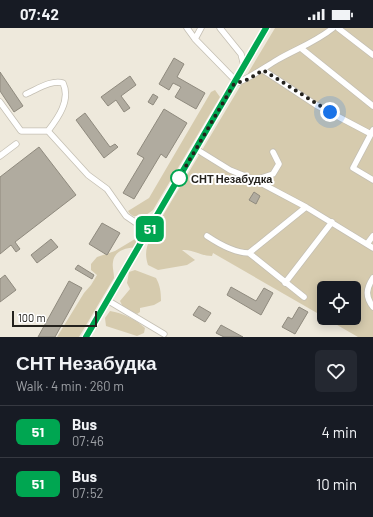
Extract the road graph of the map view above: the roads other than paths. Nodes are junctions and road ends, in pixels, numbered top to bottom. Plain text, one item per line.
1 (187, 28) edge
2 (201, 28) edge
3 (220, 28) edge
4 (266, 28) edge
5 (334, 28) edge
6 (338, 28) edge
7 (195, 39) junction
8 (302, 49) junction
9 (373, 55) edge
10 (244, 66) junction
11 (263, 70) junction
12 (235, 82) junction
13 (26, 94) dead end
14 (0, 102) edge
15 (373, 106) edge
16 (48, 131) junction
17 (372, 132) edge
18 (16, 144) dead end
19 (196, 149) junction
20 (273, 152) dead end
21 (0, 156) edge
22 (254, 180) junction
23 (373, 180) edge
24 (306, 207) junction
25 (332, 222) junction
26 (148, 232) junction
27 (207, 236) dead end
28 (373, 236) edge
29 (367, 244) junction
30 (373, 248) edge
31 (249, 253) junction
32 (373, 278) edge
33 (286, 283) junction
34 (304, 297) dead end
35 (107, 300) junction
36 (373, 307) edge
37 (164, 334) dead end
38 (86, 337) edge

1 - 7 street
2 - 7 street
3 - 10 street
4 - 10 street
5 - 8 street
6 - 9 street
7 - 12 street
8 - 11 street
8 - 15 street
10 - 12 street
11 - 12 street
11 - 17 street
12 - 19 street
13 - 16 street
14 - 16 street
16 - 26 street
17 - 23 street
18 - 21 street
19 - 22 street
19 - 26 street
20 - 22 street
22 - 24 street
24 - 25 street
24 - 31 street
25 - 29 street
25 - 33 street
26 - 35 street
27 - 31 street
28 - 29 street
29 - 30 street
31 - 33 street
32 - 36 street
33 - 34 street
35 - 37 street
35 - 38 street

